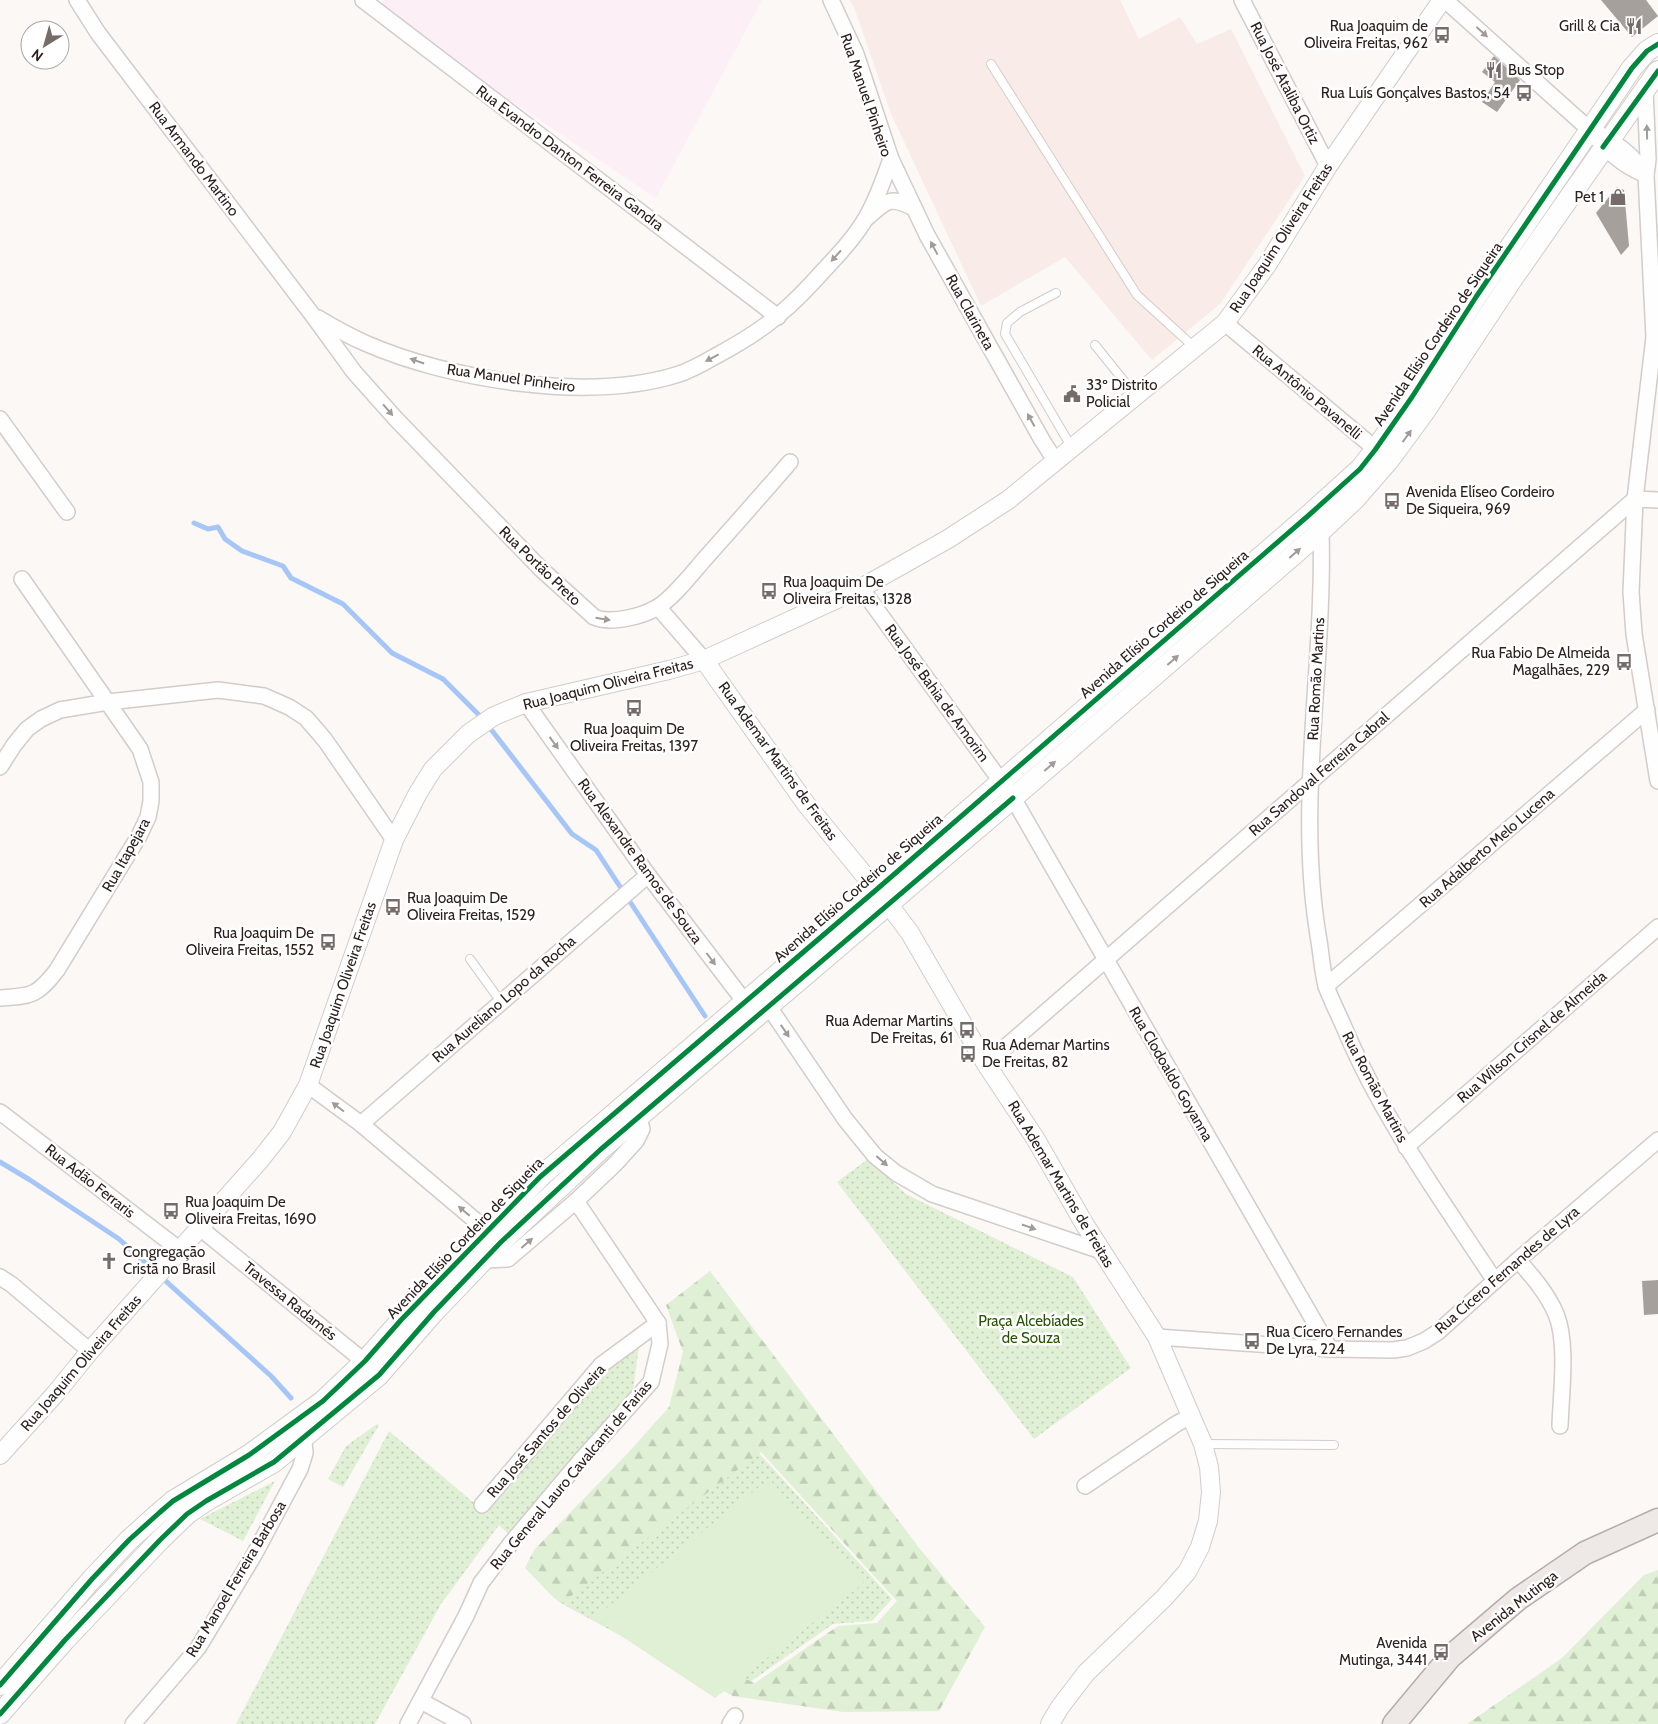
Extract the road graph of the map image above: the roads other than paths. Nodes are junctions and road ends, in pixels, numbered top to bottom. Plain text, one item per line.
1 (76, 0) edge
2 (363, 0) edge
3 (831, 0) edge
4 (1242, 0) edge
5 (1444, 0) edge
6 (1658, 44) edge
7 (991, 64) dead end
8 (1658, 71) edge
9 (1645, 89) junction
10 (1590, 130) junction
11 (1606, 142) junction
12 (891, 159) junction
13 (1328, 166) junction
14 (1646, 175) junction
15 (914, 208) junction
16 (866, 218) junction
17 (1056, 293) dead end
18 (778, 316) junction
19 (314, 317) junction
20 (1225, 323) junction
21 (1656, 337) edge
22 (365, 343) junction
23 (1095, 345) dead end
24 (1195, 348) junction
25 (354, 372) junction
26 (1136, 396) junction
27 (0, 419) edge
28 (1073, 448) junction
29 (1382, 455) junction
30 (790, 462) dead end
31 (1056, 462) junction
32 (1635, 499) junction
33 (1658, 500) edge
34 (67, 512) dead end
35 (1309, 515) junction
36 (1321, 531) junction
37 (22, 579) dead end
38 (861, 588) junction
39 (658, 607) junction
40 (704, 660) junction
41 (108, 702) junction
42 (519, 705) junction
43 (1647, 710) junction
44 (0, 767) edge
45 (1657, 772) edge
46 (1310, 781) junction
47 (1001, 782) junction
48 (1013, 798) junction
49 (394, 840) junction
50 (643, 879) junction
51 (883, 897) junction
52 (1658, 927) edge
53 (470, 959) dead end
54 (1105, 960) junction
55 (1326, 986) junction
56 (0, 998) edge
57 (501, 1002) junction
58 (757, 1004) junction
59 (986, 1064) junction
60 (308, 1085) junction
61 (0, 1112) edge
62 (638, 1117) junction
63 (360, 1124) junction
64 (1658, 1140) edge
65 (1406, 1147) junction
66 (576, 1201) junction
67 (1085, 1225) junction
68 (200, 1228) junction
69 (494, 1237) junction
70 (1062, 1238) junction
71 (180, 1250) junction
72 (1100, 1251) junction
73 (484, 1260) junction
74 (1518, 1260) junction
75 (0, 1277) edge
76 (1495, 1281) junction
77 (658, 1323) junction
78 (1157, 1337) junction
79 (1330, 1349) junction
80 (90, 1350) junction
81 (372, 1368) junction
82 (1192, 1416) junction
83 (1560, 1426) dead end
84 (302, 1428) junction
85 (1202, 1444) junction
86 (1334, 1445) dead end
87 (0, 1455) edge
88 (1085, 1486) dead end
89 (482, 1505) dead end
90 (1658, 1520) edge
91 (0, 1685) edge
92 (421, 1701) junction
93 (0, 1714) edge
94 (133, 1724) edge
95 (408, 1724) edge
96 (463, 1724) edge
97 (1050, 1724) edge
98 (1394, 1724) edge

1 - 19 street, Rua Armando Martino
2 - 18 street, Rua Evandro Danton Ferreira Gandra
3 - 12 street, Rua Manuel Pinheiro
4 - 13 street, Rua José Ataliba Ortiz
5 -> 10 street
5 - 13 street, Rua Joaquim Oliveira Freitas
6 - 10 main road, Avenida Elísio Cordeiro de Siqueira
7 - 24 lane
8 - 9 main road, Avenida Elísio Cordeiro de Siqueira
9 - 11 main road, Avenida Elísio Cordeiro de Siqueira
14 -> 9 street
10 - 11 street
10 - 29 main road, Avenida Elísio Cordeiro de Siqueira
11 - 14 street
29 -> 11 main road, Avenida Elísio Cordeiro de Siqueira
12 - 15 street, Rua Clarineta
12 - 16 street, Rua Manuel Pinheiro
13 - 20 street, Rua Joaquim Oliveira Freitas
14 - 21 street
15 - 16 street, Rua Manuel Pinheiro
31 -> 15 street, Rua Clarineta
16 -> 18 street, Rua Manuel Pinheiro
17 - 28 lane
18 -> 22 street, Rua Manuel Pinheiro
19 - 22 street, Rua Manuel Pinheiro
19 - 25 street, Rua Portão Preto
20 - 24 street, Rua Joaquim Oliveira Freitas
20 - 29 street, Rua Antônio Pavanelli
21 - 32 street
22 - 25 street
23 - 26 lane
24 - 26 street, Rua Joaquim Oliveira Freitas
25 -> 39 street, Rua Portão Preto
26 - 28 street, Rua Joaquim Oliveira Freitas
27 - 34 street
28 - 31 street, Rua Joaquim Oliveira Freitas
29 - 35 main road, Avenida Elísio Cordeiro de Siqueira
29 - 36 main road, Avenida Elísio Cordeiro de Siqueira
30 - 39 street, Rua Portão Preto
31 - 38 street, Rua Joaquim Oliveira Freitas
32 - 33 street
32 - 43 street
32 - 46 street, Rua Sandoval Ferreira Cabral
35 - 36 street
35 - 47 main road, Avenida Elísio Cordeiro de Siqueira
36 - 46 street, Rua Romão Martins
48 -> 36 main road, Avenida Elísio Cordeiro de Siqueira
37 - 41 street, Rua Itapejara
38 - 40 street, Rua Joaquim Oliveira Freitas
38 - 47 street, Rua José Bahia de Amorim
39 - 40 street
40 - 42 street, Rua Joaquim Oliveira Freitas
40 - 51 street, Rua Ademar Martins de Freitas
41 - 44 street
41 - 49 street
41 - 56 street, Rua Itapejara
42 - 49 street, Rua Joaquim Oliveira Freitas
42 -> 50 street, Rua Alexandre Ramos de Souza
43 - 45 street
43 - 55 street, Rua Adalberto Melo Lucena
46 - 54 street, Rua Sandoval Ferreira Cabral
46 - 55 street, Rua Romão Martins
47 - 48 street, Rua José Bahia de Amorim
47 - 51 main road, Avenida Elísio Cordeiro de Siqueira
48 - 51 main road, Avenida Elísio Cordeiro de Siqueira
48 - 54 street, Rua Clodoaldo Goyanna
49 - 60 street, Rua Joaquim Oliveira Freitas
50 - 57 street, Rua Aureliano Lopo da Rocha
50 -> 58 street, Rua Alexandre Ramos de Souza
51 - 58 main road, Avenida Elísio Cordeiro de Siqueira
51 - 59 street, Rua Ademar Martins de Freitas
52 - 65 street, Rua Wilson Crisnel de Almeida
53 - 57 lane
54 - 59 street, Rua Sandoval Ferreira Cabral
54 - 79 street, Rua Clodoaldo Goyanna
55 - 65 street, Rua Romão Martins
57 - 63 street, Rua Aureliano Lopo da Rocha
58 - 62 main road, Avenida Elísio Cordeiro de Siqueira
58 - 69 main road, Avenida Elísio Cordeiro de Siqueira
58 -> 70 street, Rua Alexandre Ramos de Souza
59 - 67 street, Rua Ademar Martins de Freitas
63 -> 60 street
60 - 68 street, Rua Joaquim Oliveira Freitas
61 - 71 street, Rua Adão Ferraris
62 - 66 street
62 - 69 main road, Avenida Elísio Cordeiro de Siqueira
69 -> 63 street
64 - 74 street, Rua Cícero Fernandes de Lyra
65 - 76 street, Rua Romão Martins
73 -> 66 street
66 - 77 street
67 - 70 street
67 - 72 street, Rua Ademar Martins de Freitas
68 - 71 street, Rua Joaquim Oliveira Freitas
68 - 81 street, Travessa Radamés
69 - 73 main road, Avenida Elísio Cordeiro de Siqueira
69 - 81 main road, Avenida Elísio Cordeiro de Siqueira
70 - 72 street, Rua Alexandre Ramos de Souza
71 - 80 street, Rua Joaquim Oliveira Freitas
72 - 78 street, Rua Ademar Martins de Freitas
73 - 81 main road, Avenida Elísio Cordeiro de Siqueira
74 - 76 street, Rua Cícero Fernandes de Lyra
74 - 83 street
75 - 80 street
76 - 79 street, Rua Cícero Fernandes de Lyra
77 - 89 street, Rua José Santos de Oliveira
77 - 92 street, Rua General Lauro Cavalcanti de Farias
78 - 79 street, Rua Cícero Fernandes de Lyra
78 - 82 street, Rua Ademar Martins de Freitas
80 - 87 street, Rua Joaquim Oliveira Freitas
81 - 84 main road, Avenida Elísio Cordeiro de Siqueira
82 - 85 street, Rua Ademar Martins de Freitas
82 - 88 street
84 - 91 main road, Avenida Elísio Cordeiro de Siqueira
84 - 93 main road, Avenida Elísio Cordeiro de Siqueira
84 - 94 street, Rua Manoel Ferreira Barbosa
85 - 86 lane
85 - 97 street, Rua Ademar Martins de Freitas
90 - 98 main road, Avenida Mutinga
92 - 95 street, Rua General Lauro Cavalcanti de Farias
92 - 96 street

